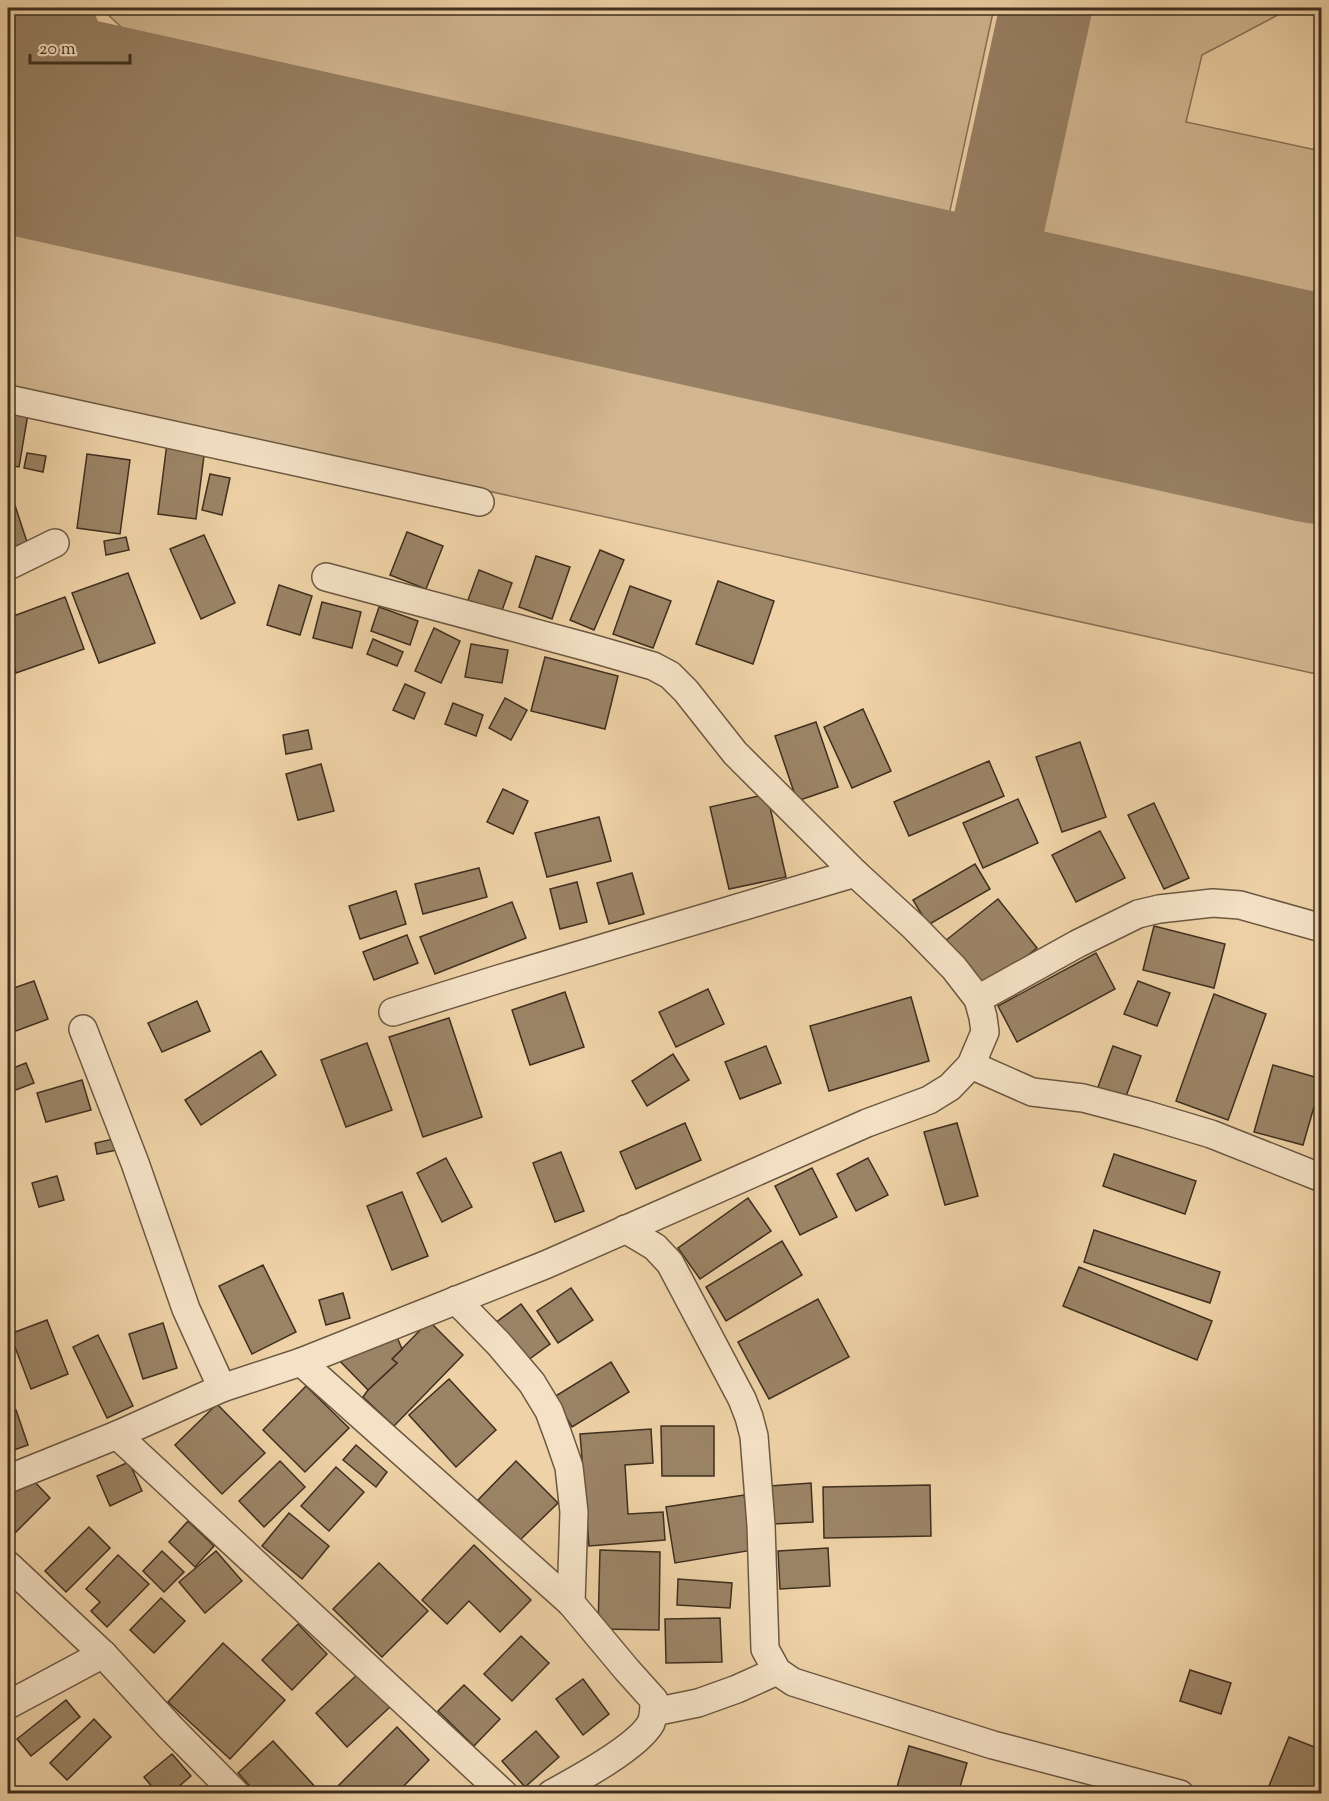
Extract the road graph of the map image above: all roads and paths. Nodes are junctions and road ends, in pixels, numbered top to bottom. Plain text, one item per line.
1 (8, 399) edge
2 (480, 502) dead end
3 (55, 543) dead end
4 (8, 566) edge
5 (326, 577) dead end
6 (855, 873) junction
7 (1322, 928) edge
8 (978, 999) junction
9 (393, 1012) dead end
10 (82, 1029) dead end
11 (971, 1065) junction
12 (1322, 1178) edge
13 (626, 1229) junction
14 (456, 1300) junction
15 (301, 1362) junction
16 (222, 1388) junction
17 (117, 1435) junction
18 (8, 1479) edge
19 (8, 1565) edge
20 (571, 1603) junction
21 (103, 1654) junction
22 (777, 1671) junction
23 (8, 1705) edge
24 (654, 1712) junction
25 (236, 1794) edge
26 (504, 1794) edge
27 (551, 1794) edge
28 (1180, 1794) edge

1 - 2 street
3 - 4 street
5 - 6 street
6 - 8 street
6 - 9 street
7 - 8 street
8 - 11 street
10 - 16 street
11 - 12 street
11 - 13 street
13 - 14 street
13 - 22 street
14 - 15 street
14 - 20 street
15 - 16 street
15 - 20 street
16 - 17 street
17 - 18 street
17 - 26 street
19 - 21 street
20 - 24 street
21 - 23 street
21 - 25 street
22 - 24 street
22 - 28 street
24 - 27 street

